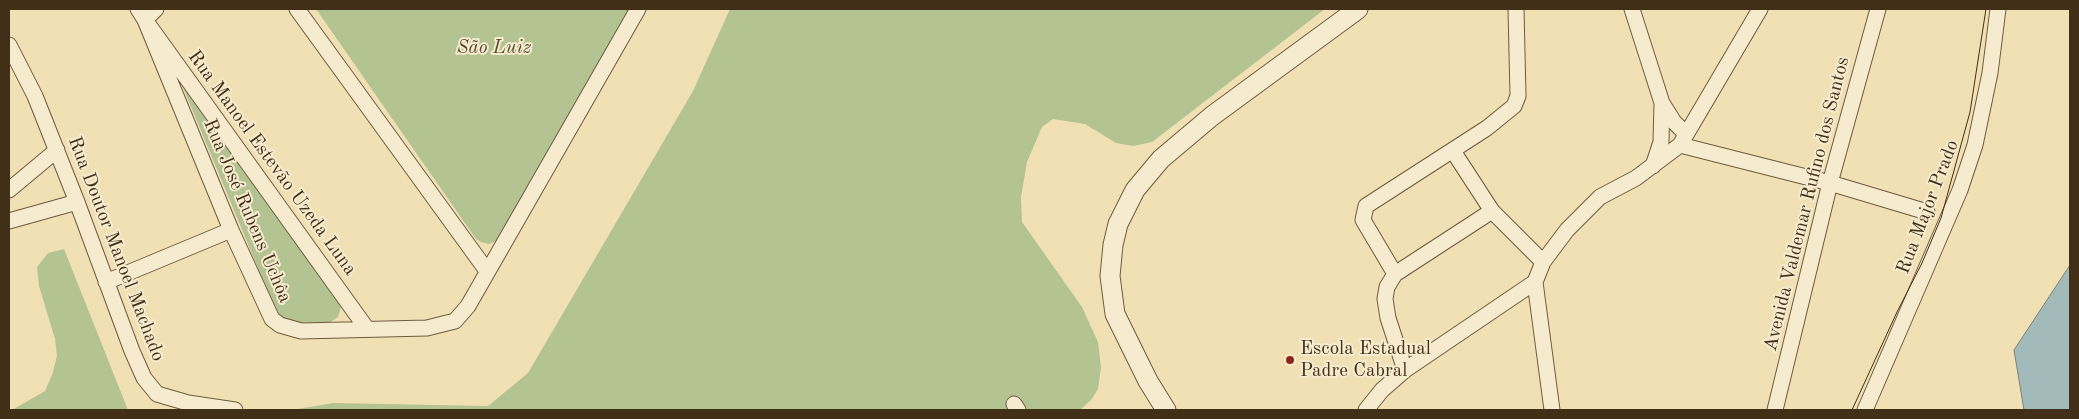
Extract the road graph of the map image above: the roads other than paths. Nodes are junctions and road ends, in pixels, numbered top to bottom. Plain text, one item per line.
1 (156, 9) edge
2 (298, 9) edge
3 (638, 9) edge
4 (1358, 9) edge
5 (1516, 9) edge
6 (1632, 9) edge
7 (1760, 9) edge
8 (1878, 9) edge
9 (1998, 9) edge
10 (141, 14) edge
11 (9, 45) edge
12 (1662, 103) junction
13 (1683, 139) junction
14 (57, 150) junction
15 (1452, 151) junction
16 (1652, 166) junction
17 (1830, 183) junction
18 (9, 190) edge
19 (77, 202) junction
20 (1492, 211) junction
21 (1927, 212) dead end
22 (9, 221) edge
23 (231, 230) junction
24 (1543, 262) junction
25 (487, 271) junction
26 (1395, 274) junction
27 (106, 282) junction
28 (1536, 282) junction
29 (367, 329) junction
30 (1405, 370) junction
31 (235, 410) edge
32 (1166, 410) edge
33 (1366, 410) edge
34 (1552, 410) edge
35 (1775, 410) edge
36 (1865, 410) edge

1 - 10 street
2 - 25 street
3 - 25 street
4 - 32 street
5 - 15 street
6 - 12 street
7 - 13 street
8 - 17 street, Avenida Valdemar Rufino dos Santos
9 - 36 street, Rua Major Prado
10 - 23 street, Rua José Rubens Uchôa
10 - 29 street, Rua Manoel Estevão Uzeda Luna
11 - 14 street, Rua Doutor Manoel Machado
12 - 13 street
12 - 16 street
13 - 16 street
13 - 17 street
14 - 18 street
14 - 19 street, Rua Doutor Manoel Machado
15 - 20 street
15 - 26 street
16 - 24 street
17 - 21 street
17 - 35 street, Avenida Valdemar Rufino dos Santos
19 - 22 street
19 - 27 street, Rua Doutor Manoel Machado
20 - 24 street
20 - 26 street
23 - 27 street
23 - 29 street, Rua José Rubens Uchôa
24 - 28 street
25 - 29 street
26 - 30 street
27 - 31 street, Rua Doutor Manoel Machado
28 - 30 street
28 - 34 street
30 - 33 street

